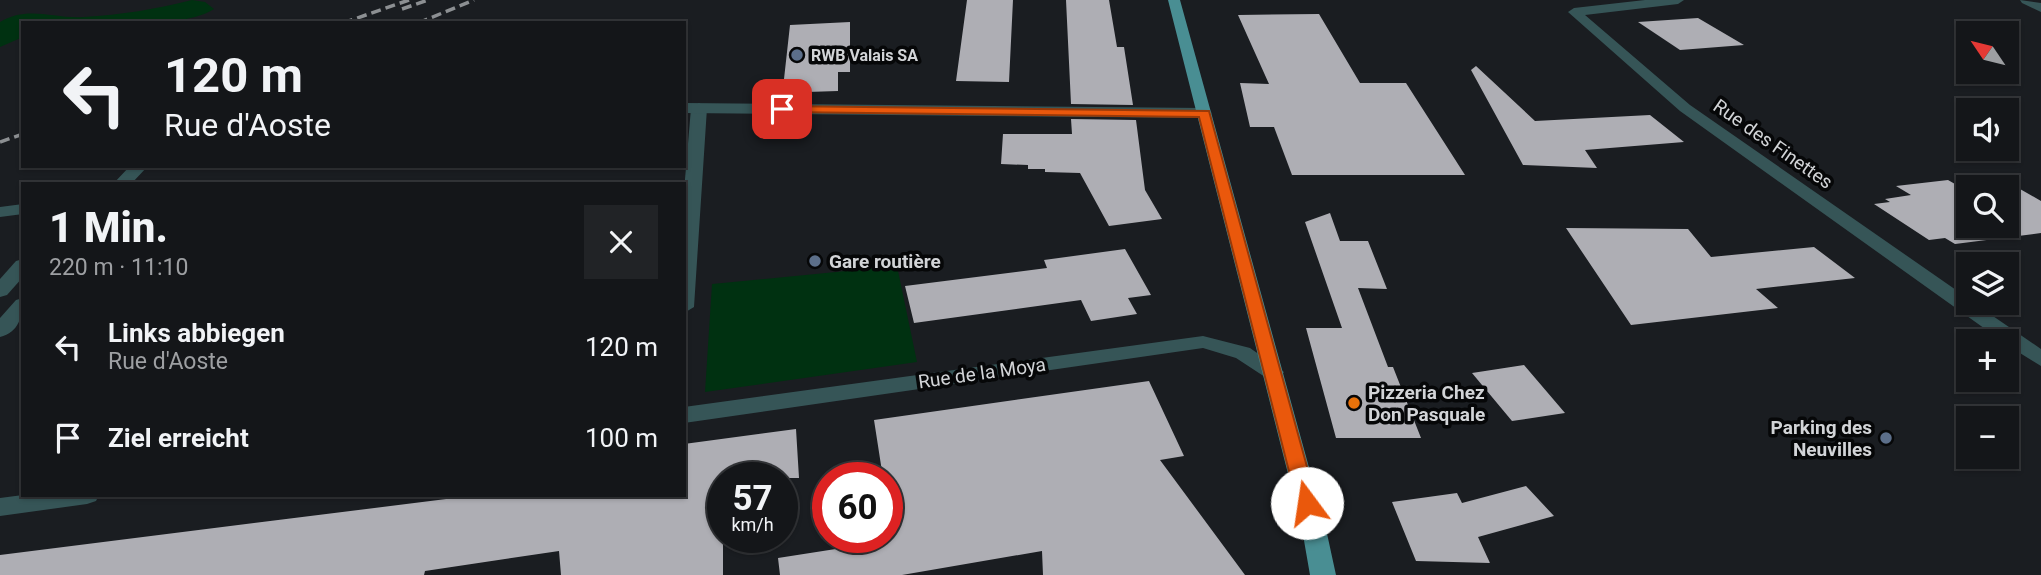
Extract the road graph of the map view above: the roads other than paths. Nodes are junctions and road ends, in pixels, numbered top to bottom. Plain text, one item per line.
1 (1174, 0) edge
2 (1678, 0) edge
3 (2026, 0) edge
4 (2041, 8) edge
5 (692, 108) edge
6 (1204, 113) junction
7 (138, 168) edge
8 (123, 182) edge
9 (21, 209) edge
10 (0, 212) edge
11 (686, 257) edge
12 (21, 267) edge
13 (0, 291) edge
14 (21, 306) edge
15 (0, 331) edge
16 (2041, 359) edge
17 (1273, 372) junction
18 (686, 415) edge
19 (72, 497) edge
20 (0, 507) edge
21 (1323, 575) edge

1 - 6 main road
2 - 16 street, Rue des Finettes
3 - 4 street
5 - 6 street
5 - 11 street
6 - 17 main road
7 - 8 street
9 - 10 street
12 - 13 street
14 - 15 street
17 - 18 street, Rue de la Moya
17 - 21 main road
19 - 20 street

